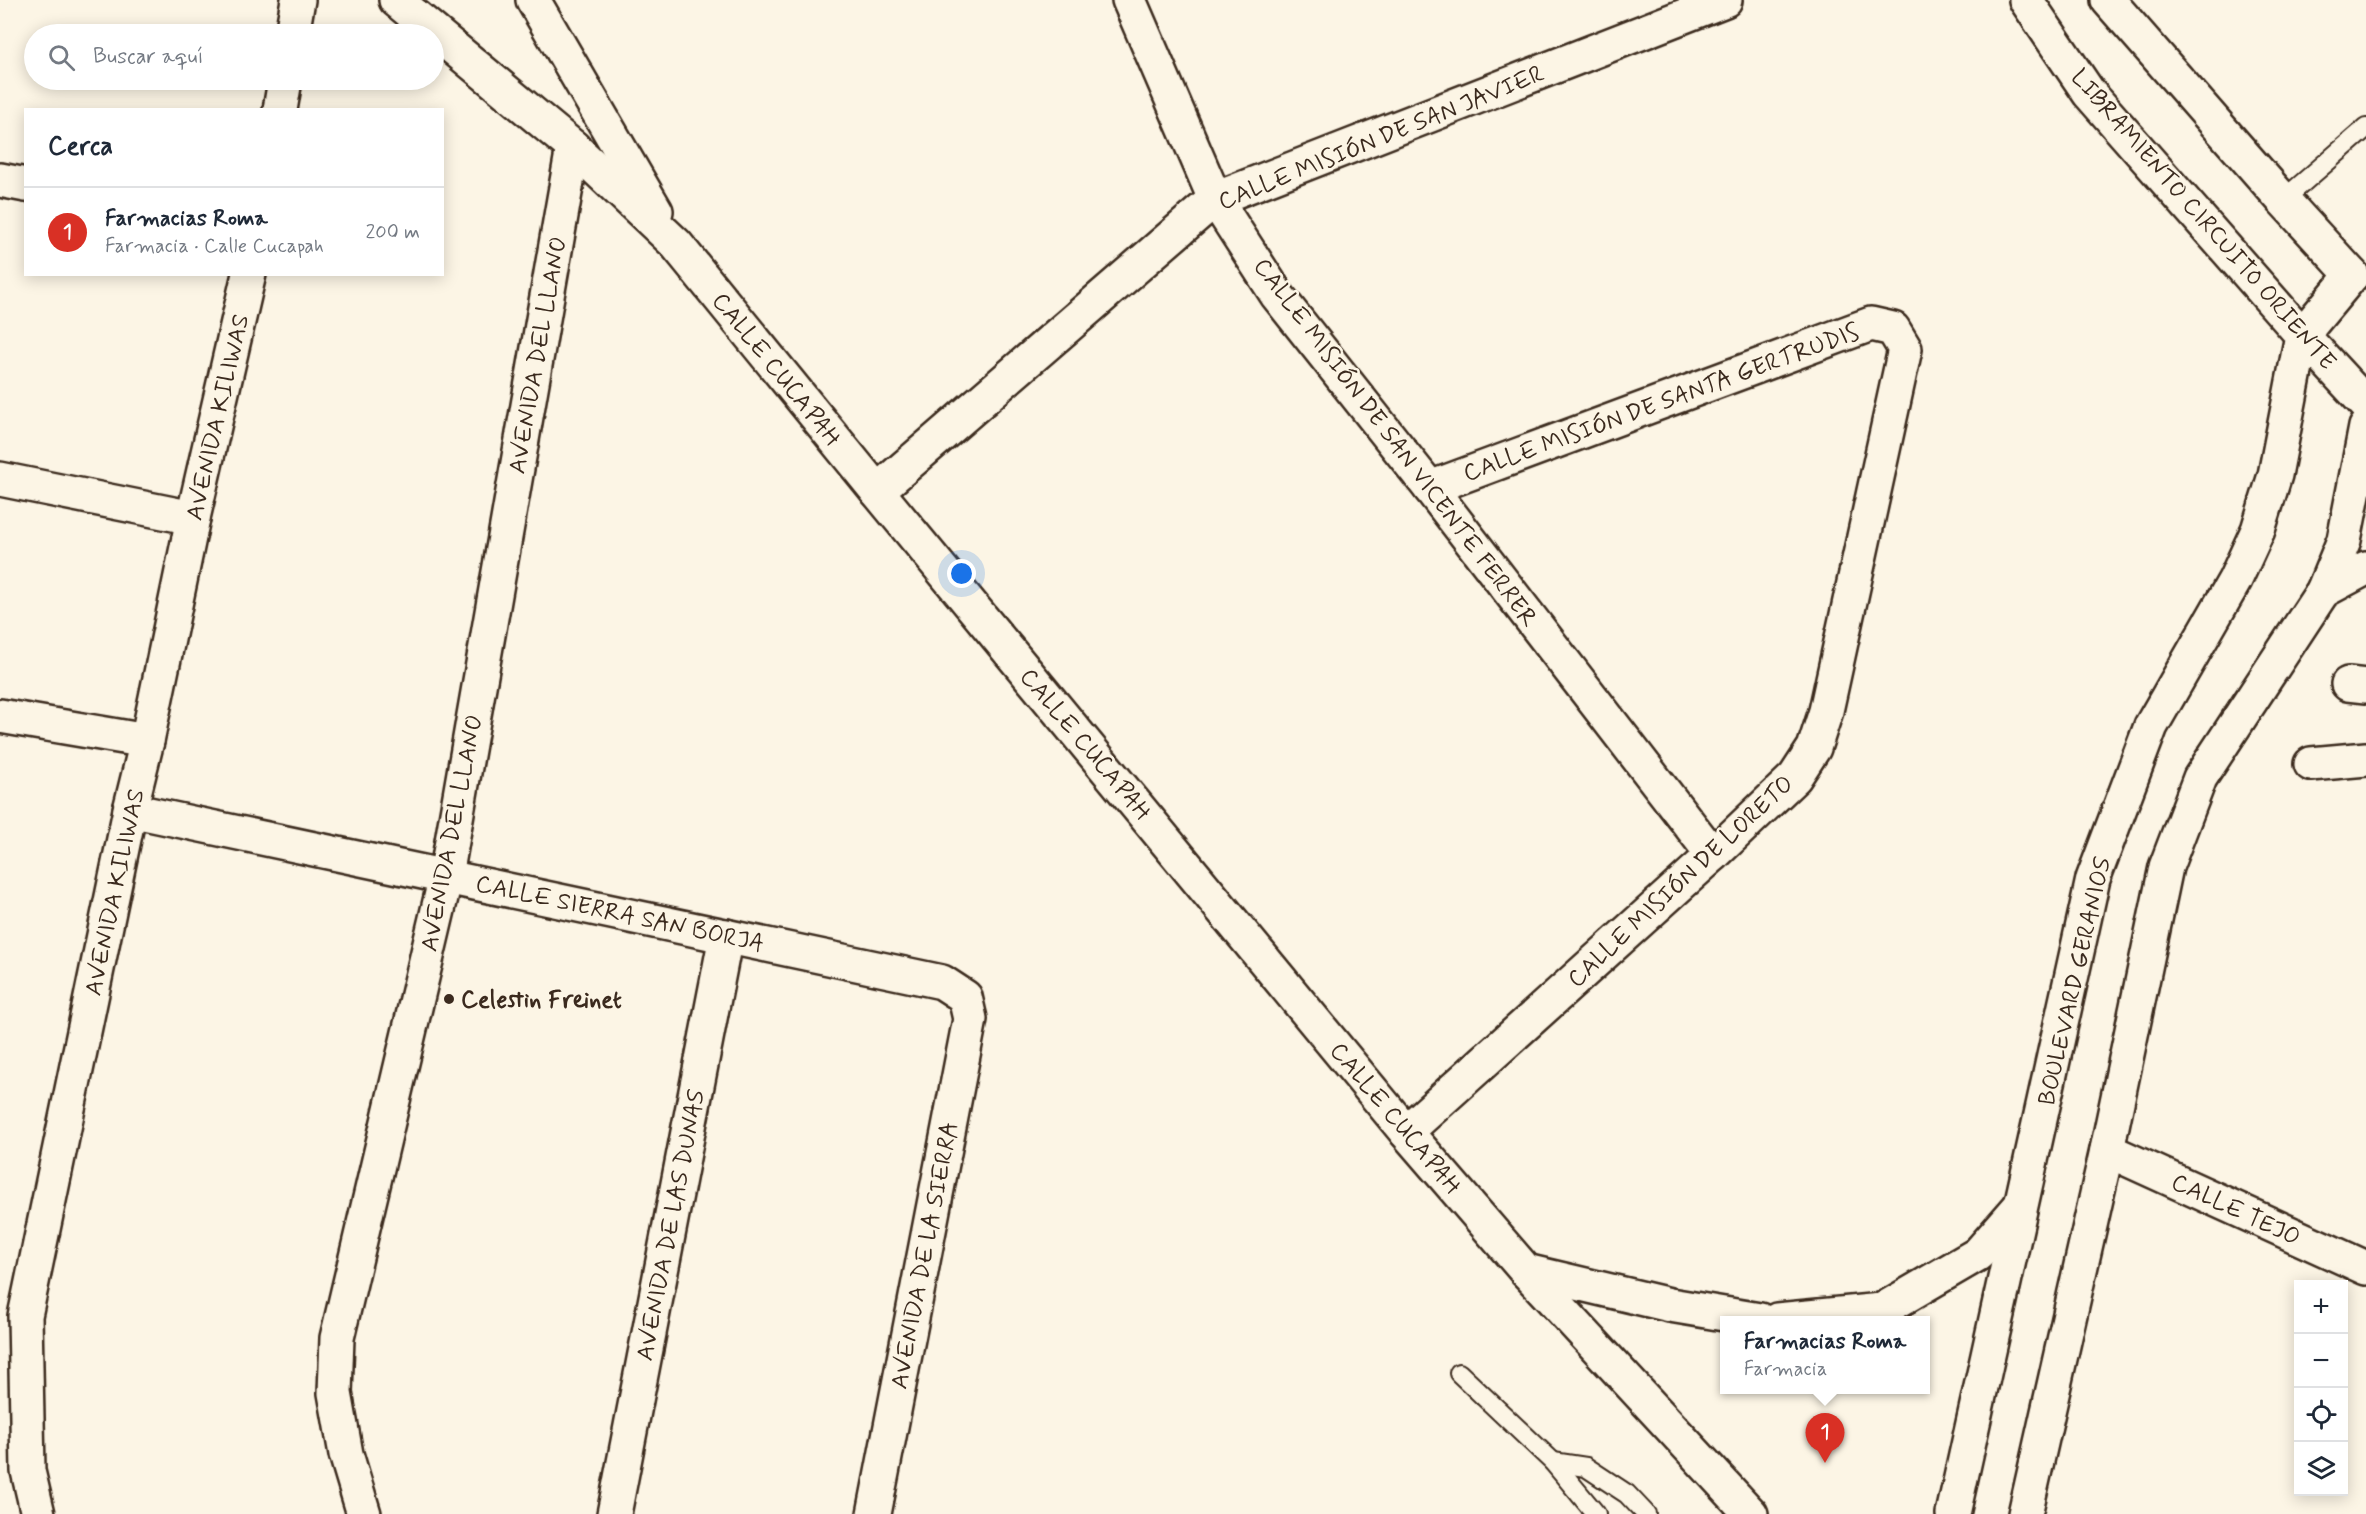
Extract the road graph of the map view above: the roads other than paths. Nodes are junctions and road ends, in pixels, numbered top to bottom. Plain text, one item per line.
1 (298, 0) edge
2 (396, 0) edge
3 (532, 0) edge
4 (1129, 0) edge
5 (1725, 0) edge
6 (2026, 0) edge
7 (2108, 0) edge
8 (294, 24) edge
9 (425, 24) edge
10 (444, 40) edge
11 (283, 90) edge
12 (280, 108) edge
13 (2366, 128) edge
14 (573, 147) junction
15 (0, 180) edge
16 (24, 185) edge
17 (1215, 199) junction
18 (2283, 200) junction
19 (676, 244) junction
20 (249, 276) edge
21 (2361, 280) edge
22 (1893, 329) joint
23 (2302, 335) junction
24 (2366, 404) edge
25 (2366, 427) edge
26 (0, 479) edge
27 (1430, 488) junction
28 (877, 491) junction
29 (193, 518) junction
30 (2366, 568) edge
31 (2323, 591) junction
32 (0, 716) edge
33 (147, 741) junction
34 (2366, 759) edge
35 (2311, 764) dead end
36 (130, 810) junction
37 (1713, 855) junction
38 (446, 876) junction
39 (726, 936) junction
40 (965, 997) joint
41 (1406, 1132) junction
42 (2107, 1150) junction
43 (2023, 1203) junction
44 (2366, 1268) edge
45 (1526, 1271) junction
46 (1736, 1316) edge
47 (1819, 1316) edge
48 (1459, 1373) dead end
49 (1553, 1462) junction
50 (38, 1514) edge
51 (364, 1514) edge
52 (614, 1514) edge
53 (874, 1514) edge
54 (1596, 1514) edge
55 (1646, 1514) edge
56 (1751, 1514) edge
57 (1953, 1514) edge
58 (2025, 1514) edge

1 - 8 street
2 - 9 street, CALLE CUCAPAH
3 - 19 street
4 - 17 street, CALLE MISIÓN DE SAN VICENTE FERRER
5 - 17 street, CALLE MISIÓN DE SAN JAVIER
6 - 23 street, LIBRAMIENTO CIRCUITO ORIENTE
7 - 18 street
10 - 14 street, CALLE CUCAPAH
11 - 12 street
13 - 18 lane
14 - 19 street, CALLE CUCAPAH
14 - 38 street, AVENIDA DEL LLANO
15 - 16 street
17 - 27 street, CALLE MISIÓN DE SAN VICENTE FERRER
17 - 28 street, CALLE MISIÓN DE SAN JAVIER
18 - 21 street
19 - 28 street, CALLE CUCAPAH
20 - 29 street, AVENIDA KILIWAS
21 - 23 street
22 - 27 street, CALLE MISIÓN DE SANTA GERTRUDIS
22 - 37 street, CALLE MISIÓN DE LORETO
23 - 24 street, LIBRAMIENTO CIRCUITO ORIENTE
23 - 43 street, BOULEVARD GERANIOS
25 - 31 street
26 - 29 street
27 - 37 street, CALLE MISIÓN DE SAN VICENTE FERRER
28 - 41 street, CALLE CUCAPAH
29 - 33 street, AVENIDA KILIWAS
30 - 31 street
31 - 42 street
32 - 33 street
33 - 36 street, AVENIDA KILIWAS
34 - 35 street
36 - 38 street, CALLE SIERRA SAN BORJA
36 - 50 street, AVENIDA KILIWAS
37 - 41 street, CALLE MISIÓN DE LORETO
38 - 39 street, CALLE SIERRA SAN BORJA
38 - 51 street, AVENIDA DEL LLANO
39 - 40 street, CALLE SIERRA SAN BORJA
39 - 52 street, AVENIDA DE LAS DUNAS
40 - 53 street, AVENIDA DE LA SIERRA
41 - 45 street, CALLE CUCAPAH
42 - 44 street, CALLE TEJO
42 - 58 street
43 - 47 street
43 - 57 street, BOULEVARD GERANIOS
45 - 46 street
45 - 56 street, CALLE CUCAPAH
48 - 49 lane
49 - 54 lane
49 - 55 lane

